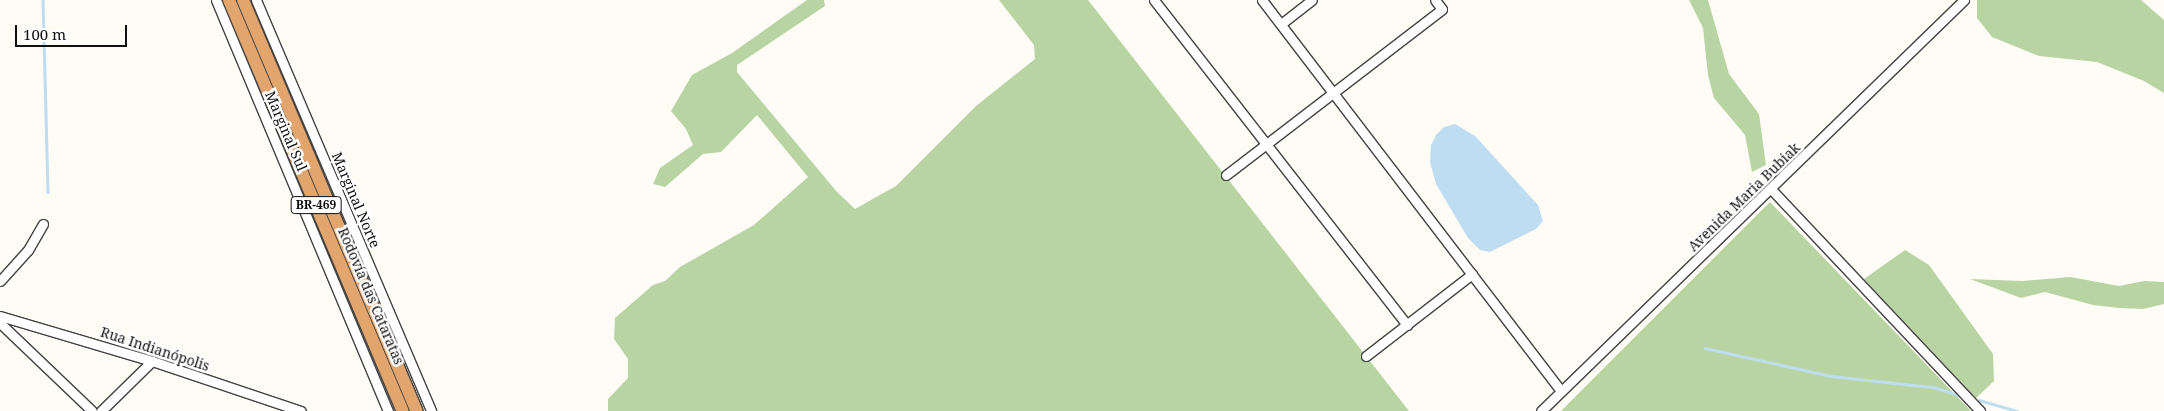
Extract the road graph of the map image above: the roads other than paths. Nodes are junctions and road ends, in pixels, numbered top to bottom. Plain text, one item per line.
1 (216, 0) edge
2 (229, 0) edge
3 (243, 0) edge
4 (256, 0) edge
5 (1154, 0) edge
6 (1262, 0) edge
7 (1312, 0) edge
8 (1435, 0) edge
9 (1964, 0) edge
10 (1281, 24) junction
11 (1333, 93) junction
12 (1266, 144) junction
13 (1226, 175) dead end
14 (1771, 189) junction
15 (43, 224) dead end
16 (1472, 274) junction
17 (0, 281) edge
18 (0, 316) edge
19 (0, 323) edge
20 (1406, 325) junction
21 (1366, 356) dead end
22 (152, 361) junction
23 (1562, 391) junction
24 (417, 410) edge
25 (92, 411) edge
26 (101, 411) edge
27 (301, 411) edge
28 (388, 411) edge
29 (403, 411) edge
30 (431, 411) edge
31 (1541, 411) edge
32 (1980, 411) edge

1 - 28 street, Marginal Sul / BR-469
2 - 29 highway, Rodovía das Cataratas / BR-469
3 - 24 highway, Rodovía das Cataratas / BR-469
4 - 30 street, Marginal Norte
5 - 12 street
6 - 10 street
7 - 10 street
8 - 11 street
9 - 14 street, Avenida Maria Bubiak
10 - 11 street
11 - 12 street
11 - 16 street
12 - 13 street
12 - 20 street
14 - 23 street, Avenida Maria Bubiak
14 - 32 street
15 - 17 street
16 - 20 street
16 - 23 street
18 - 22 street, Rua Indianópolis
19 - 25 street
20 - 21 street
22 - 26 street
22 - 27 street, Rua Indianópolis
23 - 31 street, Avenida Maria Bubiak

